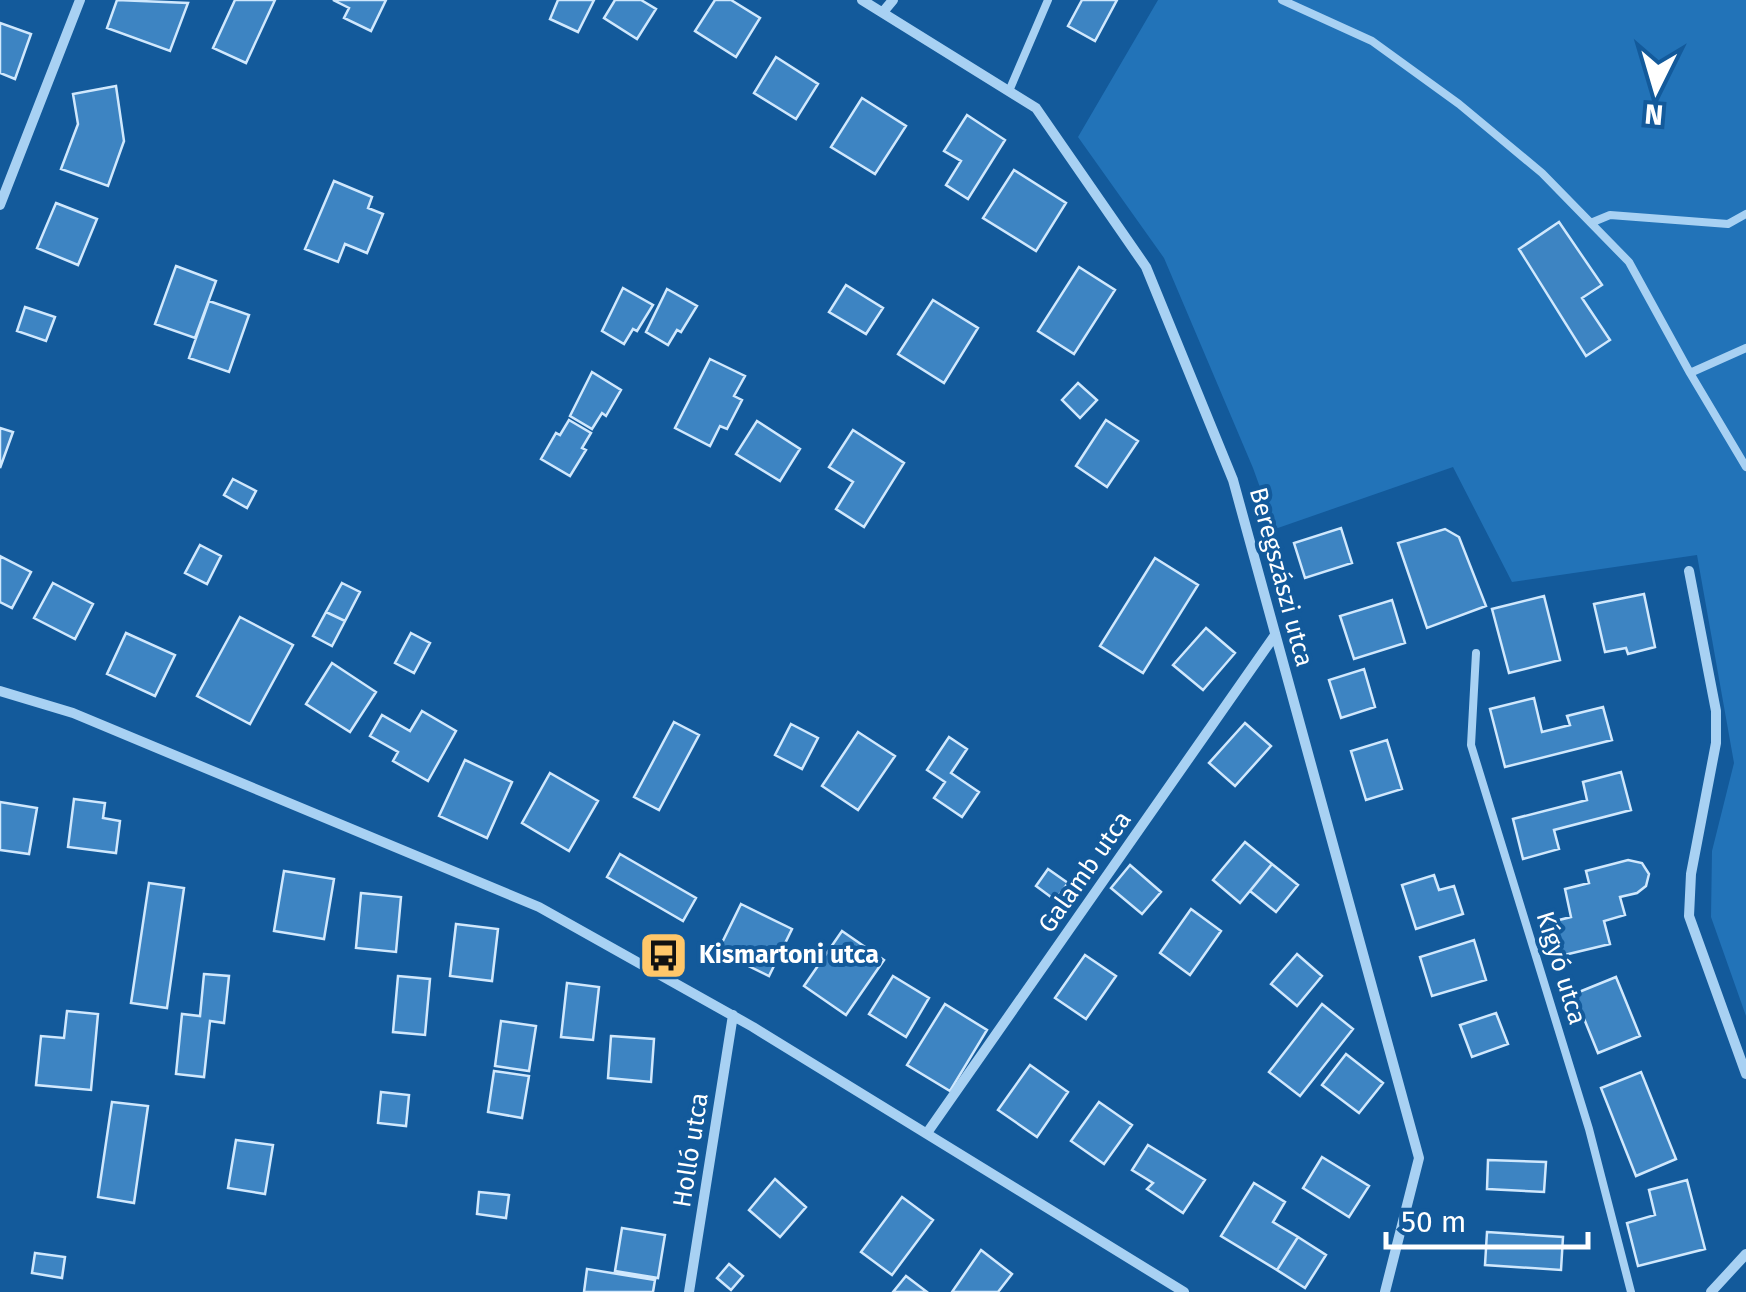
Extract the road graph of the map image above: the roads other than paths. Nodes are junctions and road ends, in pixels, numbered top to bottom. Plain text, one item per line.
1 (80, 0) edge
2 (862, 0) edge
3 (893, 0) edge
4 (1048, 0) edge
5 (1282, 0) edge
6 (882, 12) junction
7 (1009, 91) junction
8 (0, 205) edge
9 (1746, 214) edge
10 (1592, 222) junction
11 (1746, 348) edge
12 (1690, 373) junction
13 (1746, 468) edge
14 (1690, 571) dead end
15 (1276, 634) junction
16 (1476, 654) dead end
17 (0, 692) edge
18 (732, 1015) junction
19 (1746, 1074) edge
20 (927, 1133) junction
21 (1746, 1254) edge
22 (689, 1292) edge
23 (1184, 1292) edge
24 (1385, 1292) edge
25 (1631, 1292) edge
26 (1712, 1292) edge

1 - 8 street
2 - 6 street, Beregszászi utca
3 - 6 street
4 - 7 lane
5 - 10 lane
6 - 7 street, Beregszászi utca
7 - 15 street, Beregszászi utca
9 - 10 lane
10 - 12 lane
11 - 12 lane
12 - 13 lane
14 - 19 street
15 - 20 street, Galamb utca
15 - 24 street, Beregszászi utca
16 - 25 lane, Kígyó utca
17 - 18 street
18 - 20 street
18 - 22 street, Holló utca
20 - 23 street
21 - 26 street

